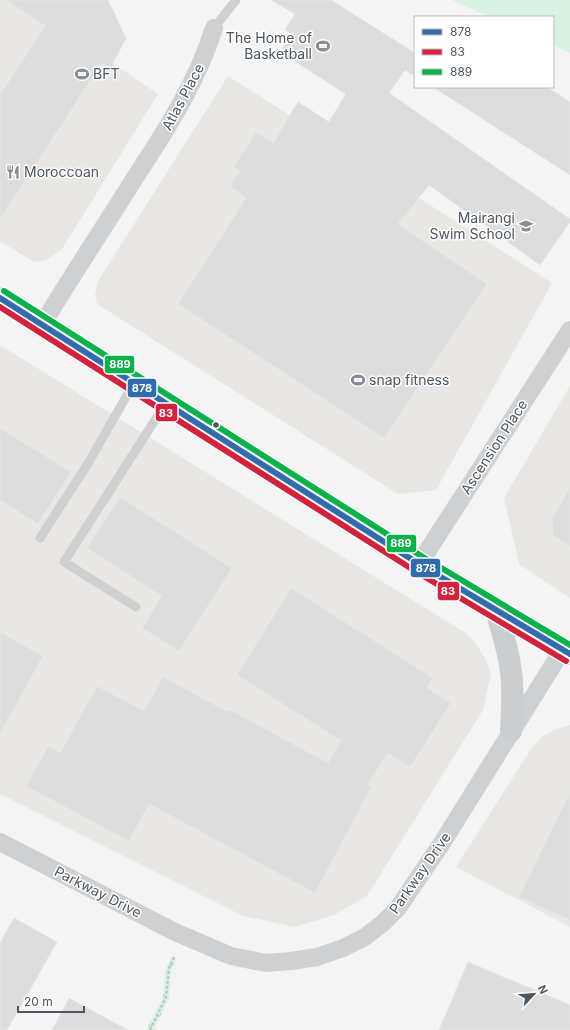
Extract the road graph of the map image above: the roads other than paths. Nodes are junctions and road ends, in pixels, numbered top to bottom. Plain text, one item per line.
1 (236, 0) edge
2 (214, 28) joint
3 (0, 298) edge
4 (42, 325) junction
5 (570, 330) edge
6 (134, 383) junction
7 (166, 404) junction
8 (40, 538) dead end
9 (419, 564) junction
10 (136, 607) dead end
11 (496, 610) junction
12 (566, 652) edge
13 (511, 731) junction
14 (0, 842) edge

1 - 2 lane
2 - 4 street, Atlas Place
3 - 4 main road
4 - 6 main road
5 - 9 street, Ascension Place
6 - 7 main road
6 - 8 lane
7 - 9 main road
7 - 10 lane
9 - 11 main road
11 - 12 main road
11 - 13 main road
12 - 13 street, Parkway Drive
13 - 14 street, Parkway Drive

